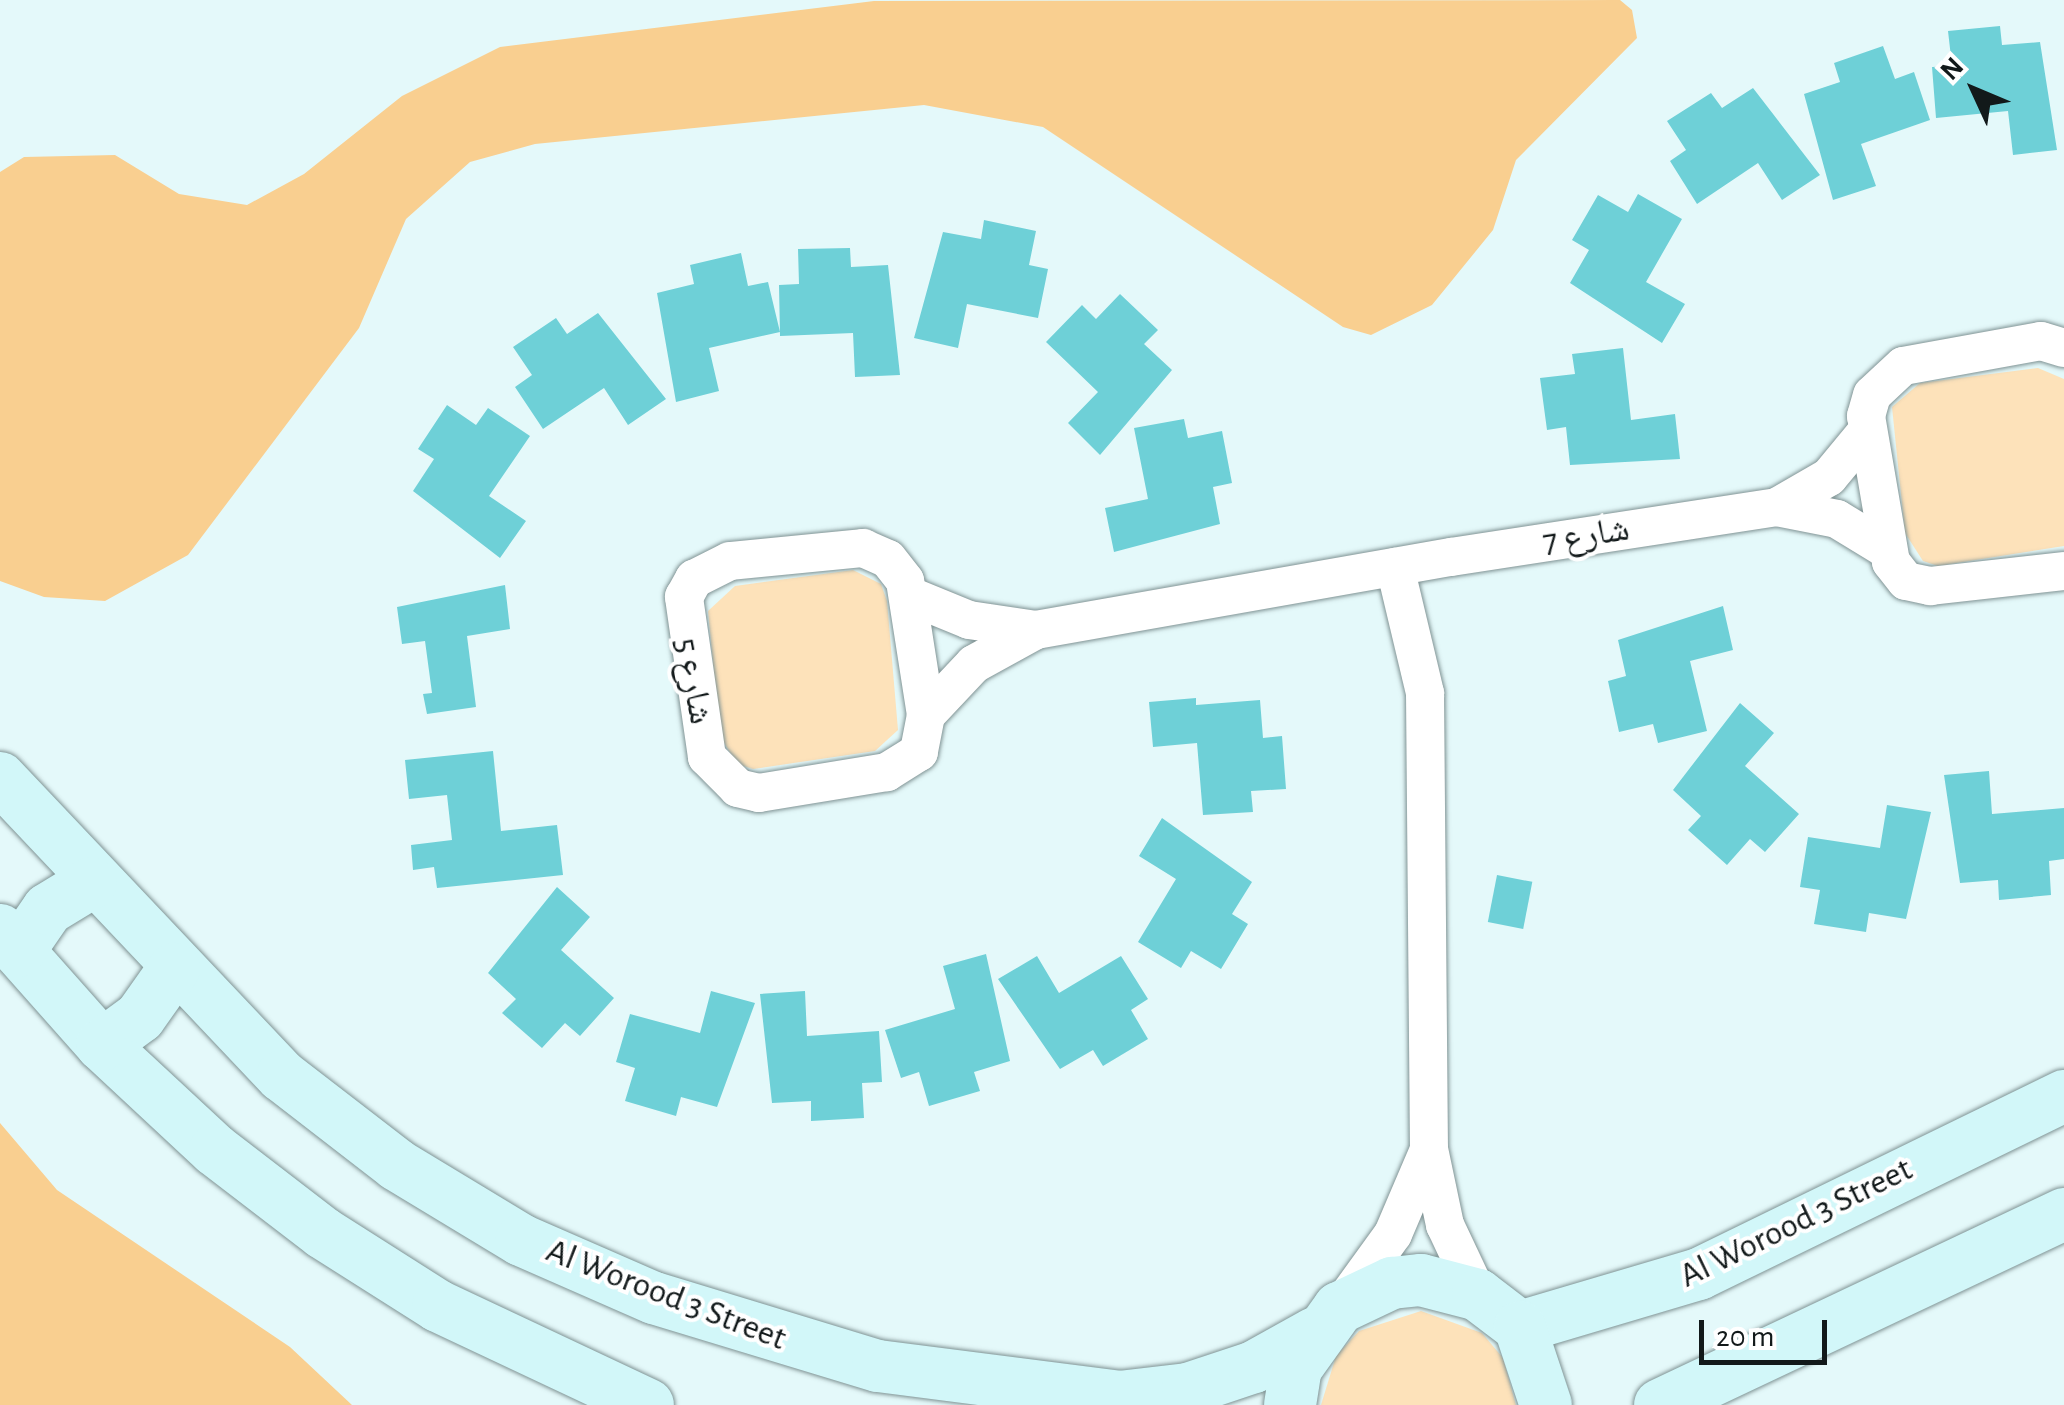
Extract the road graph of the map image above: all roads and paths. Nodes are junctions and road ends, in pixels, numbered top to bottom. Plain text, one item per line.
1 (2064, 348) edge
2 (1866, 431) junction
3 (1778, 508) junction
4 (1888, 550) junction
5 (1394, 567) junction
6 (2064, 571) edge
7 (908, 595) junction
8 (1036, 630) junction
9 (926, 715) junction
10 (0, 778) edge
11 (91, 883) junction
12 (9, 940) edge
13 (174, 970) junction
14 (102, 1045) junction
15 (2064, 1096) edge
16 (1429, 1150) junction
17 (2064, 1214) edge
18 (1478, 1295) junction
19 (1327, 1320) junction
20 (1520, 1327) junction
21 (648, 1405) edge
22 (1290, 1405) edge
23 (1546, 1405) edge
24 (1660, 1405) edge

1 - 2 street, شارع 7
2 - 3 street, شارع 7
2 - 4 street, شارع 7
3 - 4 street, شارع 7
3 - 5 street, شارع 7
4 - 6 street, شارع 7
5 - 8 street, شارع 5
5 - 16 street
7 - 8 street, شارع 5
7 - 9 street, شارع 5
7 - 9 street, شارع 5
8 - 9 street, شارع 5
10 - 11 street, Al Worood 3 Street
11 - 12 street
11 - 13 street, Al Worood 3 Street
12 - 14 street
13 - 14 street
13 - 19 street, Al Worood 3 Street
14 - 21 street
15 - 20 street, Al Worood 3 Street
16 - 18 street
16 - 19 street
17 - 24 street
18 - 19 street, Al Worood 3 Street
18 - 20 street
19 - 22 street
20 - 23 street

